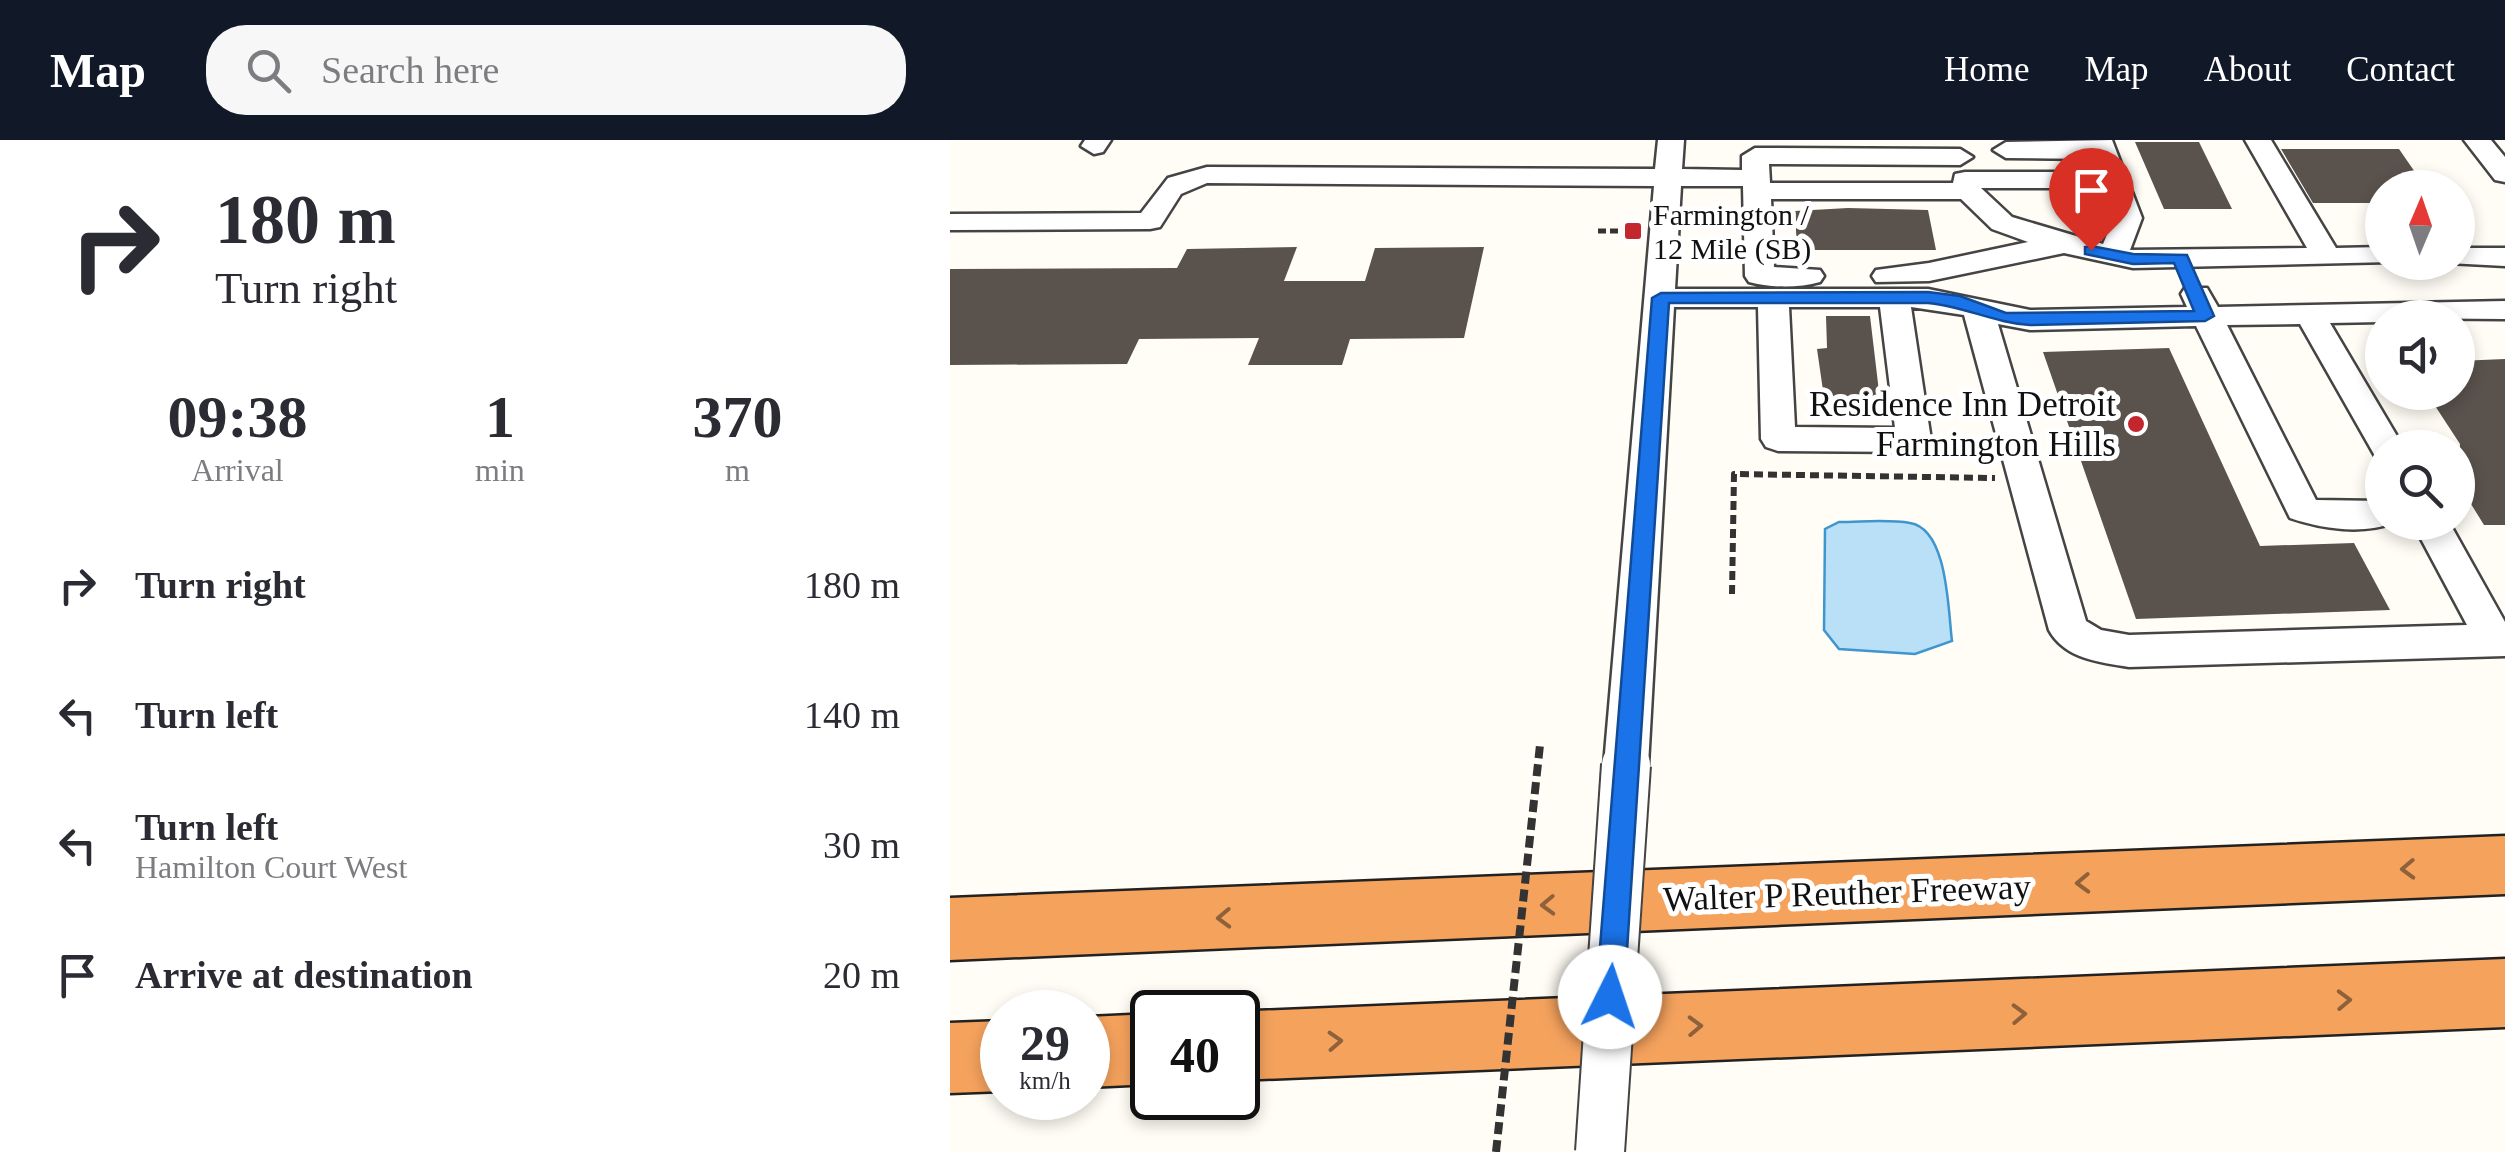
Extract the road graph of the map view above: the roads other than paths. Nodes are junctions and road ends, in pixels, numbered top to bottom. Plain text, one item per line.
1 (1671, 140) edge
2 (2258, 140) edge
3 (2477, 140) edge
4 (2005, 145) edge
5 (2101, 145) edge
6 (1760, 166) edge
7 (1545, 174) junction
8 (2505, 174) edge
9 (1964, 176) junction
10 (1669, 179) junction
11 (2114, 180) junction
12 (1539, 208) dead end
13 (950, 222) edge
14 (2069, 246) junction
15 (2113, 255) junction
16 (2365, 256) edge
17 (2475, 256) edge
18 (2328, 257) junction
19 (2505, 257) edge
20 (2181, 258) junction
21 (1773, 297) junction
22 (1661, 298) junction
23 (1894, 298) junction
24 (1978, 308) junction
25 (2505, 310) edge
26 (2309, 314) junction
27 (2205, 316) junction
28 (2377, 430) edge
29 (2365, 514) edge
30 (2441, 540) edge
31 (2500, 640) edge
32 (2505, 865) edge
33 (950, 929) edge
34 (2505, 993) edge
35 (1260, 1044) edge
36 (980, 1057) edge
37 (950, 1058) edge
38 (1600, 1152) edge

1 - 10 street
2 - 18 street
3 - 8 street
4 - 5 street
4 - 9 street
5 - 11 street
6 - 9 street
6 - 10 street
6 - 14 street
7 - 10 street
7 - 12 street
7 - 13 street
9 - 11 street
9 - 14 street
10 - 22 street
11 - 15 street
14 - 15 street
15 - 20 street
16 - 18 street
17 - 19 street
18 - 20 street
20 - 27 street
21 - 22 street
21 - 23 street
21 - 23 street
22 - 38 street, bridge
23 - 24 street
24 - 27 street
24 - 31 street
25 - 26 street
26 - 27 street
26 - 28 street
27 - 29 street
30 - 31 street
32 -> 33 highway, Walter P Reuther Freeway
35 -> 34 highway
36 - 37 highway

